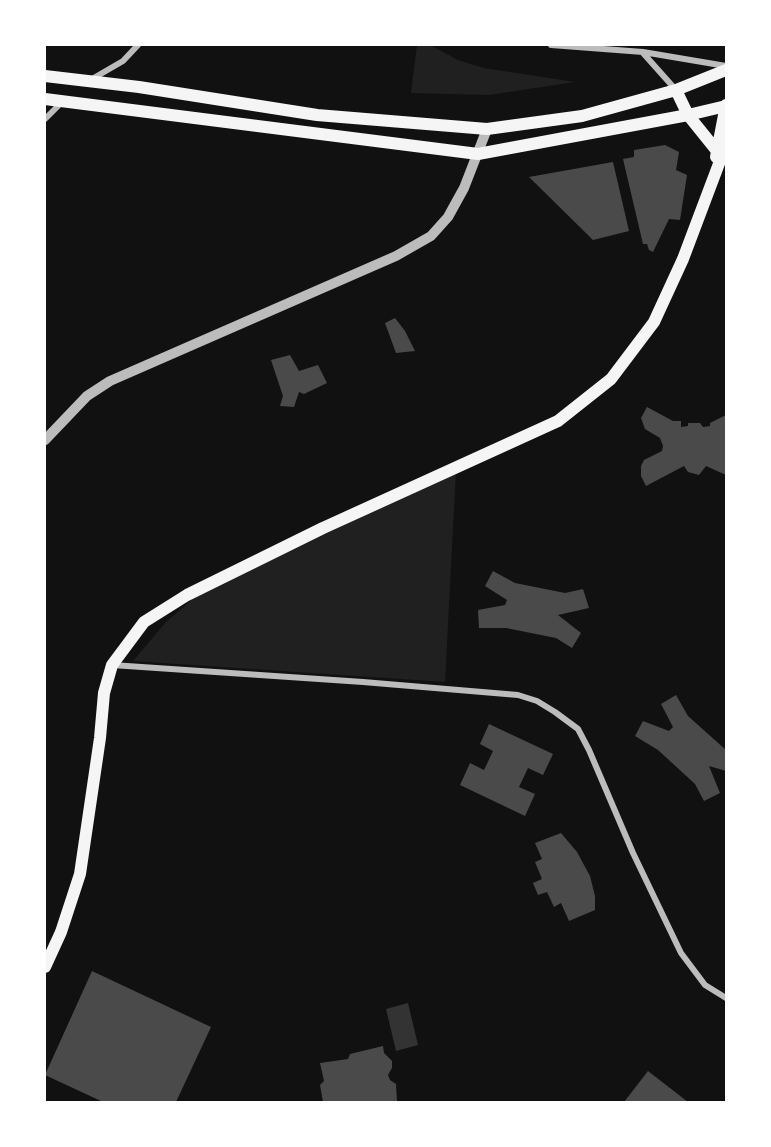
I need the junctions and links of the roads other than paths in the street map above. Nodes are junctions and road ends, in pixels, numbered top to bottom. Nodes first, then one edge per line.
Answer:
1 (138, 45) edge
2 (551, 45) edge
3 (643, 52) junction
4 (726, 68) edge
5 (45, 76) edge
6 (89, 81) junction
7 (676, 90) junction
8 (45, 99) edge
9 (63, 101) junction
10 (726, 106) edge
11 (688, 116) junction
12 (45, 119) edge
13 (487, 129) junction
14 (723, 147) edge
15 (478, 154) junction
16 (45, 440) edge
17 (112, 665) junction
18 (45, 967) edge
19 (726, 998) edge

1 - 6 street
2 - 3 street
3 - 4 street
3 - 7 street
4 - 7 main road
5 - 6 main road
6 - 13 main road
7 - 11 main road
7 - 13 main road
8 - 9 main road
9 - 12 street
9 - 15 main road
10 - 11 main road
10 - 14 main road
11 - 14 main road
11 - 15 main road
13 - 15 street
14 - 17 main road
15 - 16 street
17 - 18 main road
17 - 19 street

